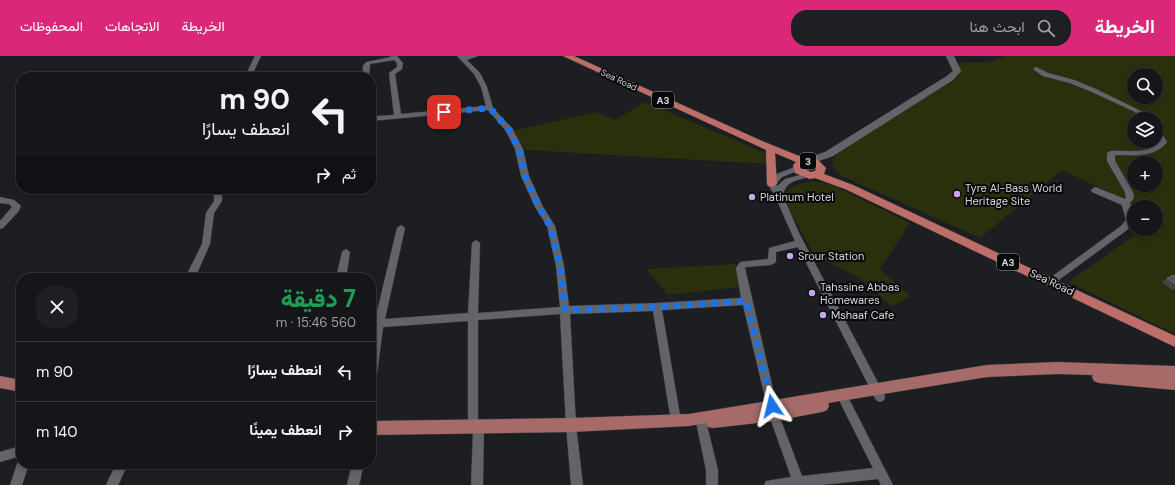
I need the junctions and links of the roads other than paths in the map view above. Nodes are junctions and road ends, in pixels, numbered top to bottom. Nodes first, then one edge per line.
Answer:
1 (258, 56) edge
2 (475, 56) edge
3 (567, 56) edge
4 (950, 56) edge
5 (394, 57) edge
6 (462, 58) edge
7 (1036, 69) dead end
8 (250, 72) edge
9 (366, 72) edge
10 (490, 108) junction
11 (1139, 112) edge
12 (398, 116) junction
13 (376, 118) edge
14 (759, 144) junction
15 (1159, 148) edge
16 (770, 151) junction
17 (829, 154) junction
18 (802, 164) junction
19 (816, 171) junction
20 (772, 184) junction
21 (1095, 190) dead end
22 (218, 194) edge
23 (779, 196) junction
24 (0, 200) edge
25 (1126, 203) junction
26 (0, 226) edge
27 (401, 228) dead end
28 (476, 243) dead end
29 (800, 243) junction
30 (346, 252) dead end
31 (192, 273) edge
32 (342, 273) edge
33 (1053, 283) junction
34 (746, 301) junction
35 (657, 307) junction
36 (565, 310) junction
37 (473, 316) junction
38 (376, 320) edge
39 (376, 324) edge
40 (1172, 340) edge
41 (1175, 372) edge
42 (1015, 373) junction
43 (0, 382) edge
44 (1175, 384) edge
45 (16, 385) edge
46 (878, 393) junction
47 (845, 402) junction
48 (773, 410) junction
49 (692, 420) junction
50 (571, 425) junction
51 (476, 426) junction
52 (376, 428) edge
53 (16, 452) edge
54 (0, 456) edge
55 (21, 469) edge
56 (120, 469) edge
57 (357, 469) edge
58 (881, 473) junction
59 (800, 484) edge
60 (16, 485) edge
61 (112, 485) edge
62 (353, 485) edge
63 (477, 485) edge
64 (576, 485) edge
65 (712, 485) edge
66 (770, 485) edge
67 (887, 485) edge

1 - 8 street
2 - 6 street
3 - 14 highway, Sea Road / A3
4 - 17 main road
5 - 9 street
5 - 12 street
6 - 10 street
7 - 11 street
10 - 12 street
10 - 36 street
12 - 13 street
14 - 16 highway, Sea Road / A3
14 - 18 highway, Sea Road / A3
15 - 25 street
16 - 18 highway, Sea Road / A3
16 - 20 highway
17 - 18 main road
17 - 19 main road
18 - 19 highway, 3
18 - 19 highway, 3
18 - 20 street
19 - 23 street
19 - 33 highway, Sea Road / A3
20 - 23 street
21 - 25 street
22 - 31 street
23 - 29 street
24 - 26 street
25 - 33 street
27 - 38 street
28 - 37 street
29 - 34 street
29 - 46 street
30 - 32 street
33 - 40 highway, Sea Road / A3
34 - 35 street
34 - 48 street
35 - 36 street
35 - 49 street
36 - 37 street
36 - 50 street
37 - 39 street
37 - 51 street
41 - 42 main road
42 - 44 main road
42 - 46 main road
43 - 45 main road
46 - 47 main road
46 - 48 main road
47 - 48 main road
47 - 58 street
48 - 49 main road
48 - 59 street
49 - 50 main road
49 - 65 street
50 - 51 main road
50 - 64 street
51 - 52 main road
51 - 63 street
53 - 54 street
55 - 60 street
56 - 61 street
57 - 62 street
58 - 59 street
58 - 67 street
59 - 66 street

